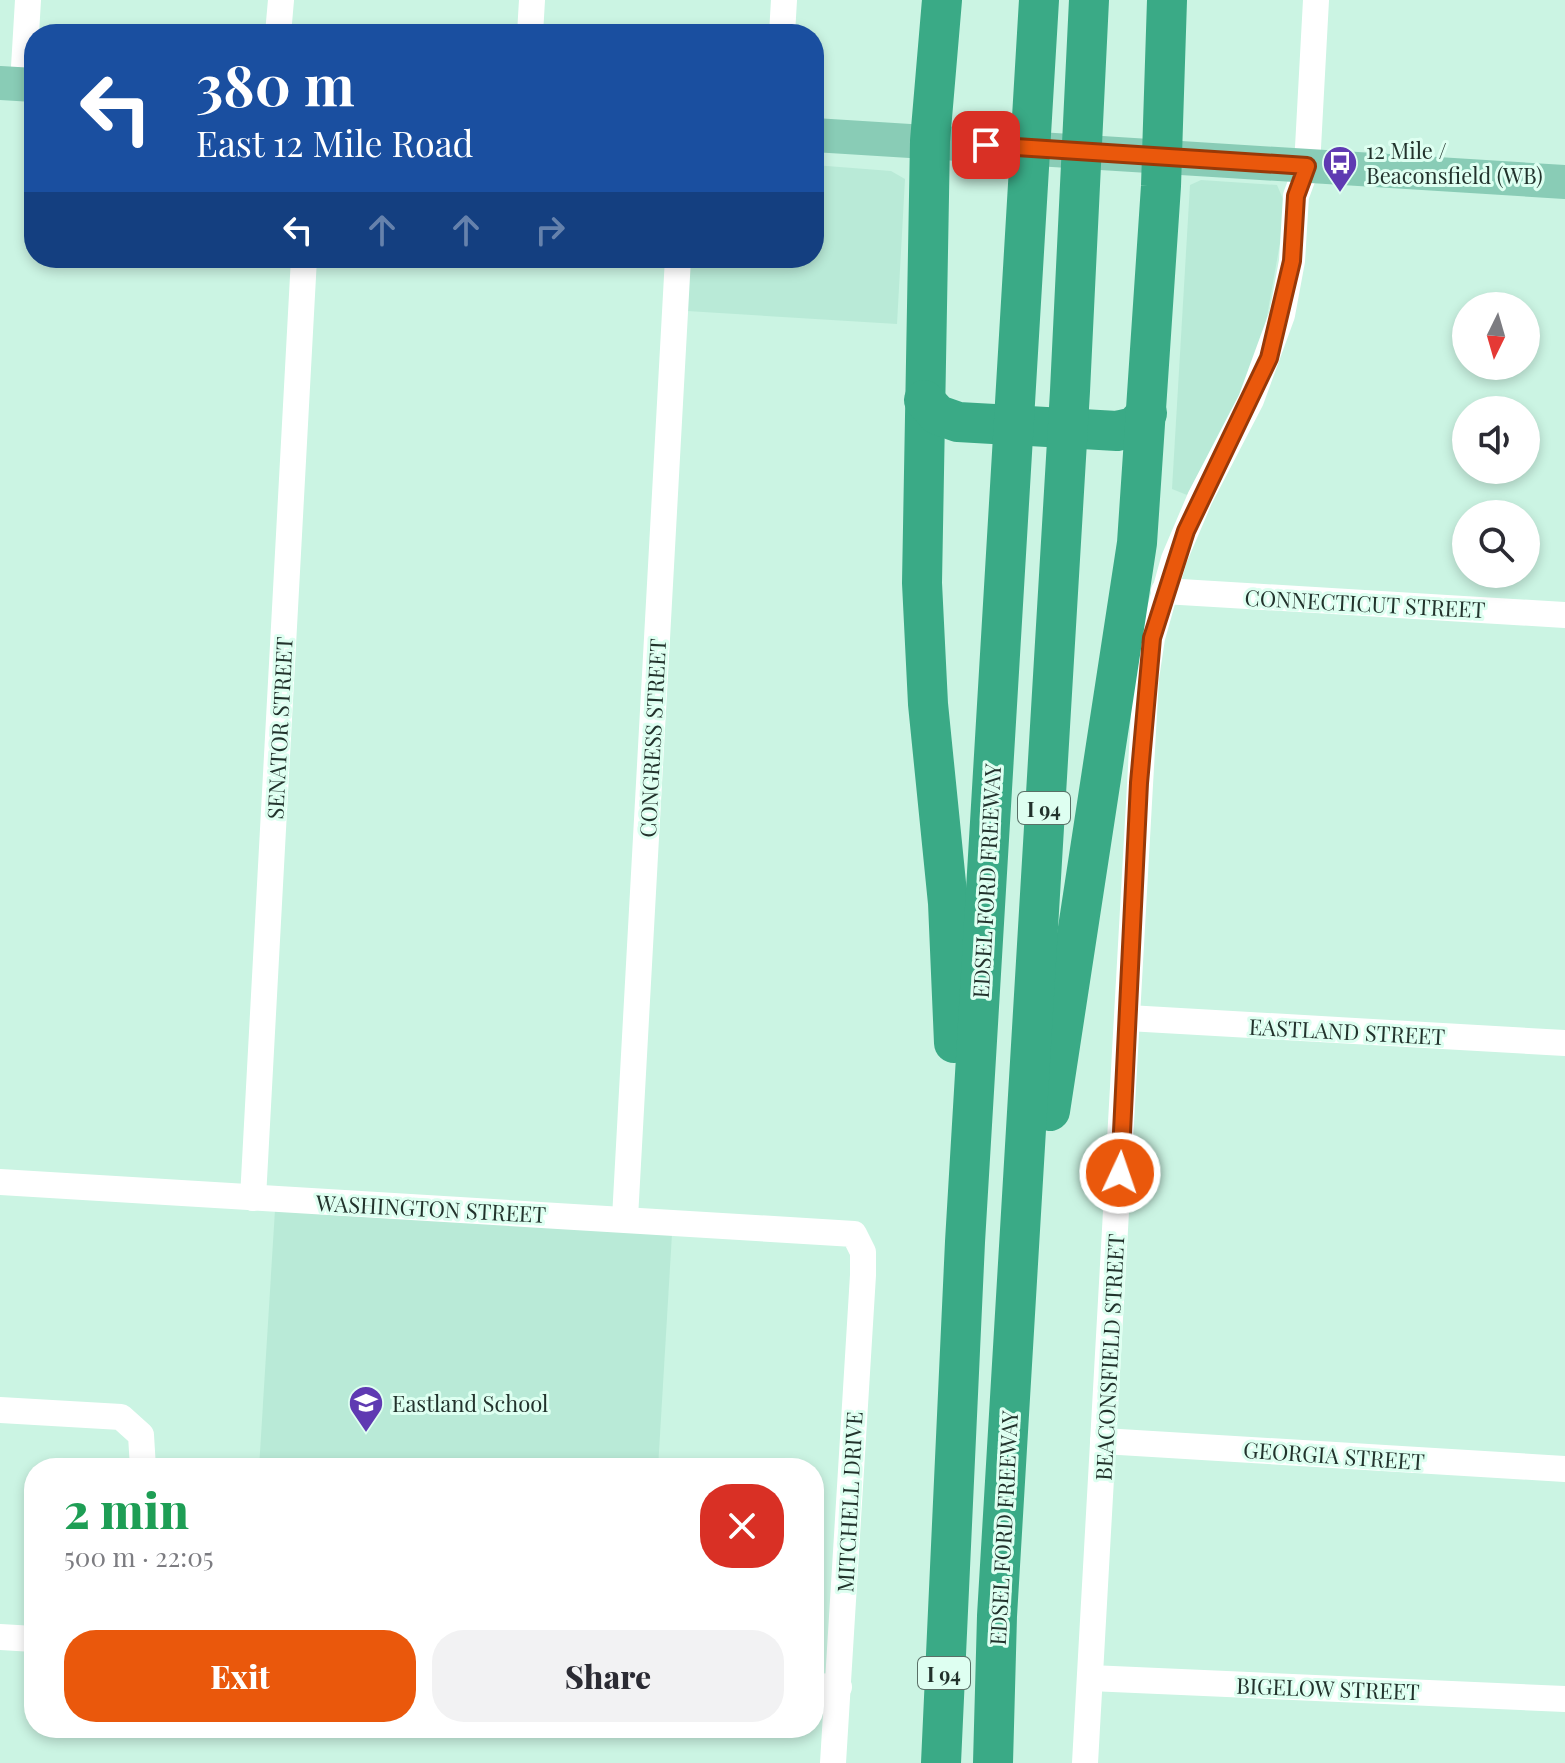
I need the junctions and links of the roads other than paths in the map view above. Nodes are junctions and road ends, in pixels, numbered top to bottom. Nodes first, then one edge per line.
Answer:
1 (28, 0) edge
2 (281, 0) edge
3 (532, 0) edge
4 (784, 0) edge
5 (942, 0) edge
6 (1039, 0) edge
7 (1089, 0) edge
8 (1167, 0) edge
9 (1316, 0) edge
10 (25, 24) edge
11 (279, 24) edge
12 (531, 24) edge
13 (783, 24) edge
14 (24, 37) edge
15 (19, 84) edge
16 (824, 136) edge
17 (930, 141) junction
18 (1149, 155) junction
19 (1307, 166) junction
20 (1565, 182) edge
21 (303, 268) edge
22 (677, 268) edge
23 (924, 400) junction
24 (1132, 422) junction
25 (1164, 591) junction
26 (1565, 615) edge
27 (1128, 1018) junction
28 (1565, 1043) edge
29 (0, 1182) edge
30 (253, 1198) junction
31 (625, 1218) junction
32 (859, 1241) joint
33 (965, 1242) junction
34 (0, 1410) edge
35 (1103, 1441) junction
36 (143, 1458) edge
37 (1565, 1469) edge
38 (997, 1616) junction
39 (0, 1637) edge
40 (24, 1638) edge
41 (1090, 1678) junction
42 (826, 1686) edge
43 (1565, 1699) edge
44 (833, 1763) edge
45 (941, 1763) edge
46 (993, 1763) edge
47 (1085, 1763) edge

1 - 10 street
2 - 11 street
3 - 12 street
4 - 13 street
5 - 17 highway
6 - 33 highway, EDSEL FORD FREEWAY / I 94
7 - 38 highway, EDSEL FORD FREEWAY / I 94
8 - 18 highway
9 - 19 street, BEACONSFIELD STREET
14 - 15 street
16 - 17 main road
17 - 18 main road
17 - 23 highway
18 - 19 main road
18 - 24 highway
19 - 20 main road
19 - 25 street, BEACONSFIELD STREET
21 - 30 street, SENATOR STREET
22 - 31 street, CONGRESS STREET
23 - 24 highway
23 - 33 highway
24 - 38 highway
25 - 26 street, CONNECTICUT STREET
25 - 27 street, BEACONSFIELD STREET
27 - 28 street, EASTLAND STREET
27 - 35 street, BEACONSFIELD STREET
29 - 30 street, WASHINGTON STREET
30 - 31 street, WASHINGTON STREET
31 - 32 street, WASHINGTON STREET
32 - 42 street, MITCHELL DRIVE
33 - 45 highway, EDSEL FORD FREEWAY / I 94
34 - 36 street
35 - 37 street, GEORGIA STREET
35 - 41 street, BEACONSFIELD STREET
38 - 46 highway, EDSEL FORD FREEWAY / I 94
39 - 40 street
41 - 43 street, BIGELOW STREET
41 - 47 street, BEACONSFIELD STREET
42 - 44 street, MITCHELL DRIVE

